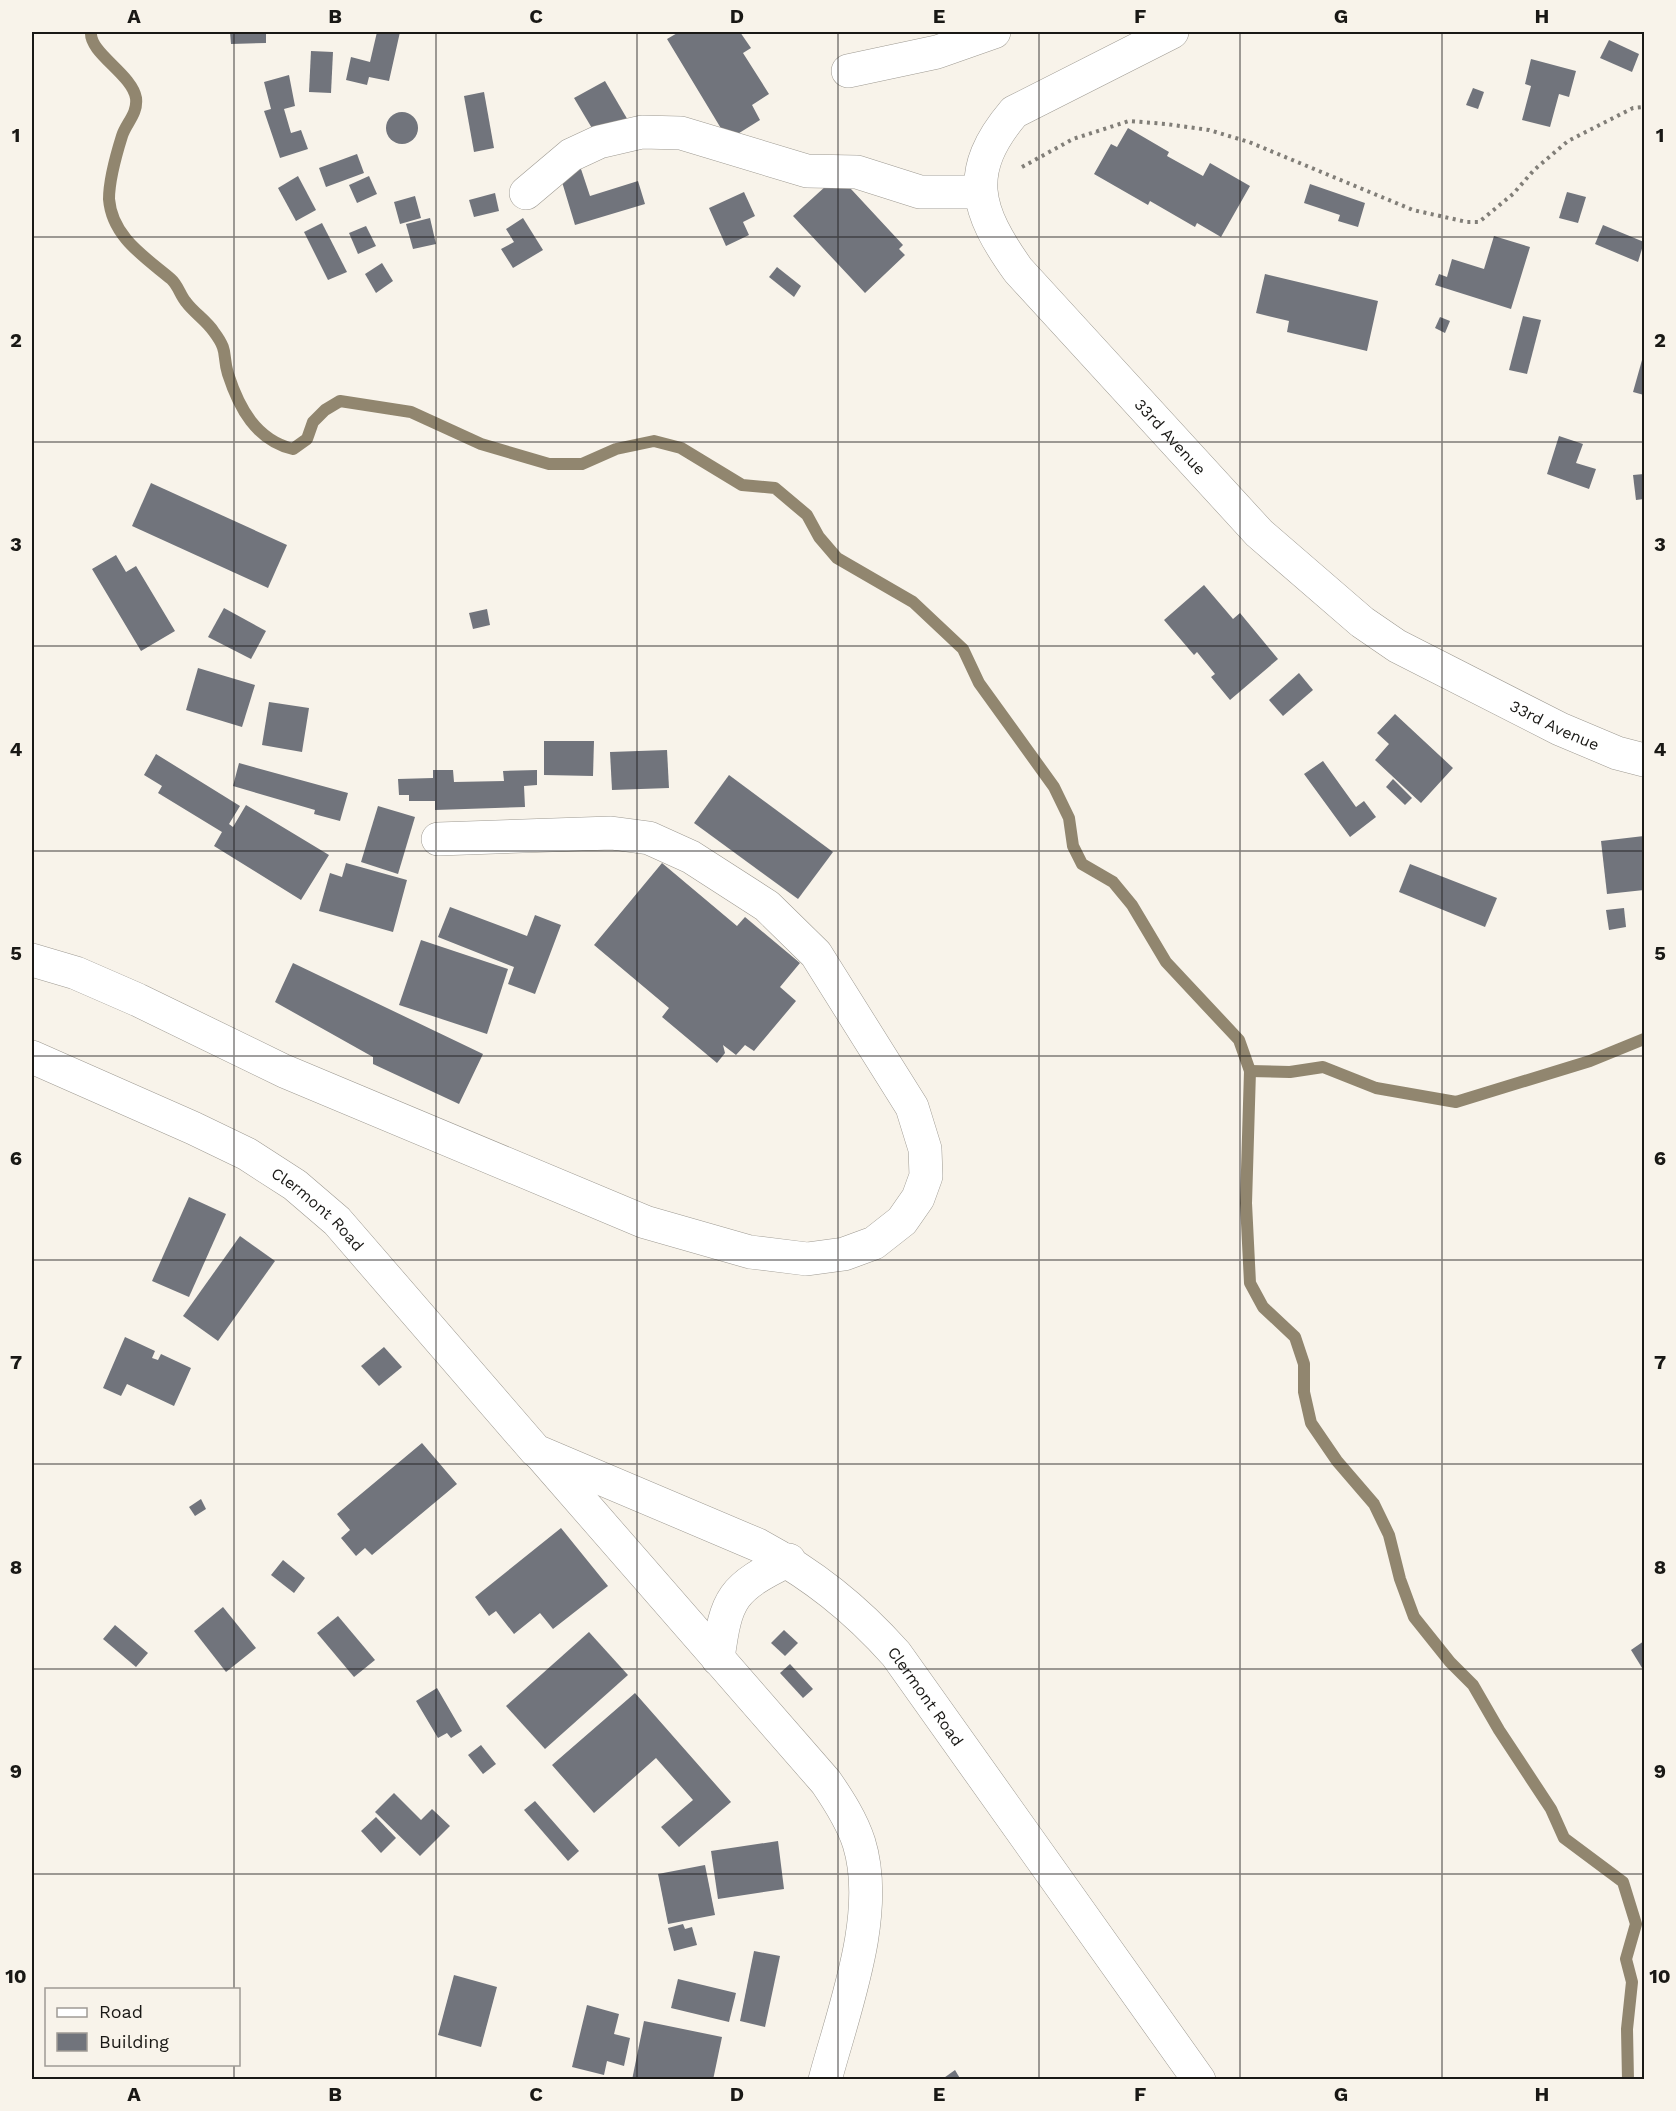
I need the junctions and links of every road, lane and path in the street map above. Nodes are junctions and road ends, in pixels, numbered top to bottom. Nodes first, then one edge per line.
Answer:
1 (994, 32) edge
2 (1172, 32) edge
3 (848, 71) dead end
4 (1644, 107) edge
5 (980, 192) junction
6 (526, 193) dead end
7 (1644, 760) edge
8 (438, 839) dead end
9 (32, 960) edge
10 (32, 1057) edge
11 (536, 1451) junction
12 (789, 1560) junction
13 (718, 1659) junction
14 (825, 2079) edge
15 (1199, 2079) edge

1 - 3 street
2 - 5 street, 33rd Avenue
4 - 5 path
5 - 6 street
5 - 7 street, 33rd Avenue
8 - 9 street
10 - 11 street, Clermont Road
11 - 12 street, Clermont Road
11 - 13 street, Clermont Road
12 - 13 street
12 - 15 street, Clermont Road
13 - 14 street, Clermont Road

